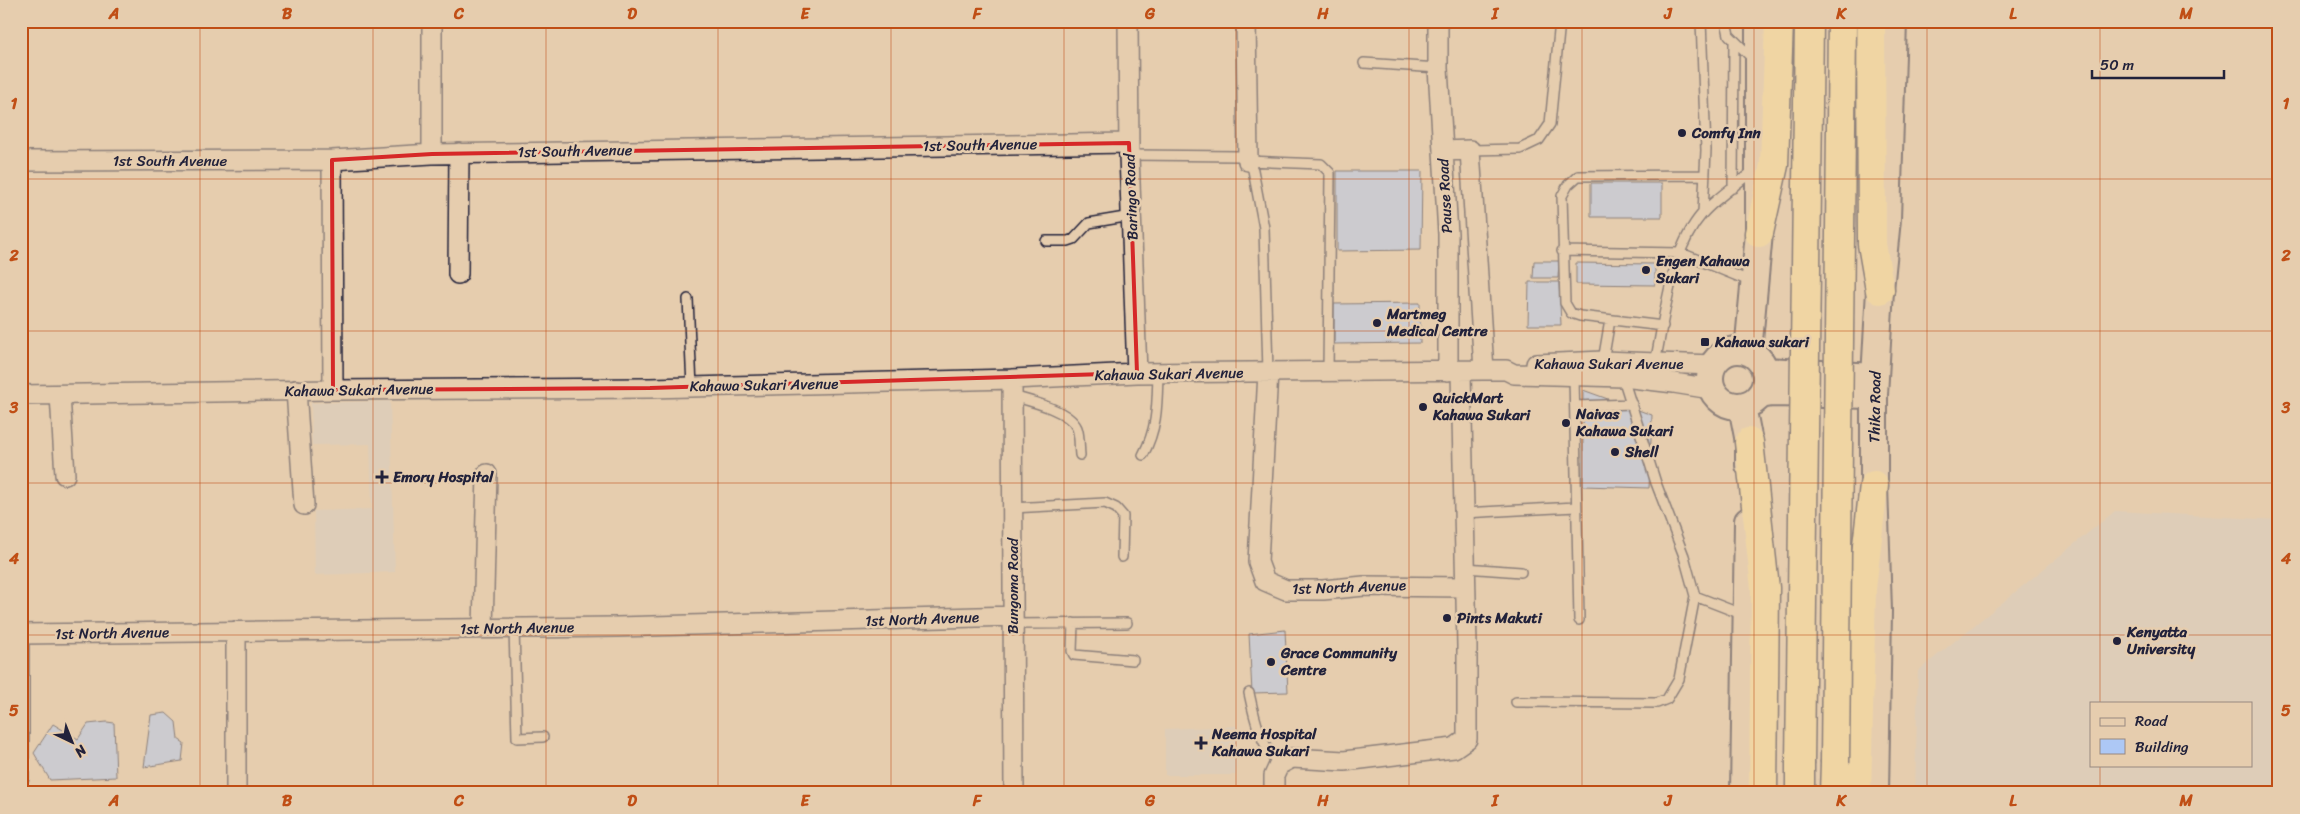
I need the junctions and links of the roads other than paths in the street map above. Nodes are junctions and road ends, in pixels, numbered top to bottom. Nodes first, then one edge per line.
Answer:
1 (432, 21) edge
2 (1128, 21) edge
3 (1246, 21) edge
4 (1438, 21) edge
5 (1560, 21) edge
6 (1701, 21) edge
7 (1726, 21) edge
8 (1759, 21) edge
9 (1779, 21) edge
10 (1809, 21) edge
11 (1842, 21) edge
12 (1871, 21) edge
13 (1893, 21) edge
14 (1734, 42) junction
15 (1364, 63) dead end
16 (1758, 64) junction
17 (1438, 68) junction
18 (1129, 149) junction
19 (1470, 150) junction
20 (1443, 151) junction
21 (459, 153) junction
22 (432, 154) junction
23 (332, 160) junction
24 (1248, 161) junction
25 (21, 162) edge
26 (1758, 167) junction
27 (1705, 175) junction
28 (1733, 188) junction
29 (1703, 213) junction
30 (1131, 216) junction
31 (1760, 233) junction
32 (1046, 241) dead end
33 (1562, 251) junction
34 (1681, 253) junction
35 (458, 274) dead end
36 (1755, 283) junction
37 (1880, 290) junction
38 (688, 299) dead end
39 (1610, 320) junction
40 (1663, 326) junction
41 (1603, 362) junction
42 (1655, 363) junction
43 (1484, 370) junction
44 (1506, 370) junction
45 (1454, 371) junction
46 (1268, 372) junction
47 (1328, 372) junction
48 (1137, 373) junction
49 (1158, 373) junction
50 (1574, 377) junction
51 (1623, 377) junction
52 (1712, 377) junction
53 (1754, 381) junction
54 (1874, 386) junction
55 (692, 387) junction
56 (1012, 388) junction
57 (296, 390) junction
58 (333, 390) junction
59 (21, 395) edge
60 (60, 395) junction
61 (1632, 404) junction
62 (1575, 406) junction
63 (1749, 442) junction
64 (1080, 455) dead end
65 (1143, 455) dead end
66 (487, 474) dead end
67 (65, 475) dead end
68 (1874, 485) junction
69 (304, 504) dead end
70 (1576, 507) junction
71 (1012, 508) junction
72 (1464, 513) junction
73 (1122, 557) dead end
74 (1464, 568) junction
75 (1521, 572) dead end
76 (1464, 587) junction
77 (1695, 596) junction
78 (1747, 616) junction
79 (1013, 620) junction
80 (1579, 620) dead end
81 (1072, 623) junction
82 (1127, 623) dead end
83 (484, 628) junction
84 (514, 628) junction
85 (236, 632) junction
86 (23, 634) edge
87 (1133, 660) dead end
88 (1249, 693) dead end
89 (1516, 702) dead end
90 (543, 737) dead end
91 (1279, 764) junction
92 (24, 779) dead end
93 (236, 793) edge
94 (1014, 793) edge
95 (1274, 793) edge
96 (1744, 793) edge
97 (1763, 793) edge
98 (1800, 793) edge
99 (1834, 793) edge
100 (1857, 793) edge
101 (1875, 793) edge

1 - 22 street
2 - 18 street, Baringo Road
3 - 24 street
4 - 17 street, Pause Road
5 - 19 lane
6 - 27 lane
7 - 14 lane
8 - 16 main road
9 - 31 highway
10 - 98 highway, bridge
11 - 99 highway, bridge
12 - 37 highway
13 - 37 main road, Thika Road
14 - 16 lane
14 - 28 lane
15 - 17 lane
16 - 26 main road
17 - 20 street, Pause Road
18 - 21 street, 1st South Avenue
18 - 24 lane
18 - 30 street, Baringo Road
19 - 20 street
19 - 43 street
20 - 45 street, Pause Road
21 - 22 street, 1st South Avenue
21 - 35 street
22 - 23 street, 1st South Avenue
23 - 25 street, 1st South Avenue
23 - 58 street
24 - 46 lane
24 - 47 lane
26 - 28 lane
26 - 31 main road
27 - 29 lane
27 - 33 lane
28 - 29 lane
29 - 34 lane
30 - 32 lane
30 - 48 street, Baringo Road
31 - 36 main road
33 - 34 lane
33 - 39 lane
34 - 36 lane
34 - 40 lane
36 - 53 main road
37 - 54 main road, Thika Road
38 - 55 lane
39 - 40 lane
39 - 41 lane
40 - 42 lane
41 - 42 street, Kahawa Sukari Avenue
41 - 44 street, Kahawa Sukari Avenue
42 - 52 street, Kahawa Sukari Avenue
43 - 44 street, Kahawa Sukari Avenue
43 - 45 street, Kahawa Sukari Avenue
44 - 50 street, Kahawa Sukari Avenue
45 - 47 street, Kahawa Sukari Avenue
45 - 72 street, Pause Road
46 - 47 street, Kahawa Sukari Avenue
46 - 49 street, Kahawa Sukari Avenue
46 - 76 street, 1st North Avenue
48 - 49 street, Kahawa Sukari Avenue
48 - 56 street, Kahawa Sukari Avenue
49 - 65 lane
50 - 51 street, Kahawa Sukari Avenue
50 - 62 lane
51 - 52 street, Kahawa Sukari Avenue
51 - 61 lane
52 - 53 main road
52 - 53 main road
53 - 54 main road
53 - 63 main road
54 - 68 main road, Thika Road
55 - 56 street, Kahawa Sukari Avenue
55 - 58 street, Kahawa Sukari Avenue
56 - 64 lane
56 - 71 street, Bungoma Road
57 - 58 street, Kahawa Sukari Avenue
57 - 60 street, Kahawa Sukari Avenue
57 - 69 street
59 - 60 street, Kahawa Sukari Avenue
60 - 67 street
61 - 62 lane
61 - 77 lane
62 - 70 lane
63 - 78 main road
63 - 97 highway
66 - 83 street
68 - 100 highway
68 - 101 main road, Thika Road
70 - 72 lane
70 - 80 lane
71 - 73 lane
71 - 79 street, Bungoma Road
72 - 74 street, Pause Road
74 - 75 lane
74 - 76 street, Pause Road
76 - 91 street, Pause Road
77 - 78 lane
77 - 89 lane
78 - 96 main road
79 - 81 lane
79 - 84 street, 1st North Avenue
79 - 94 street, Bungoma Road
81 - 82 lane
81 - 87 lane
83 - 84 street, 1st North Avenue
83 - 85 street, 1st North Avenue
84 - 90 lane
85 - 86 street, 1st North Avenue
85 - 93 street
86 - 92 lane
88 - 91 lane
91 - 95 street

